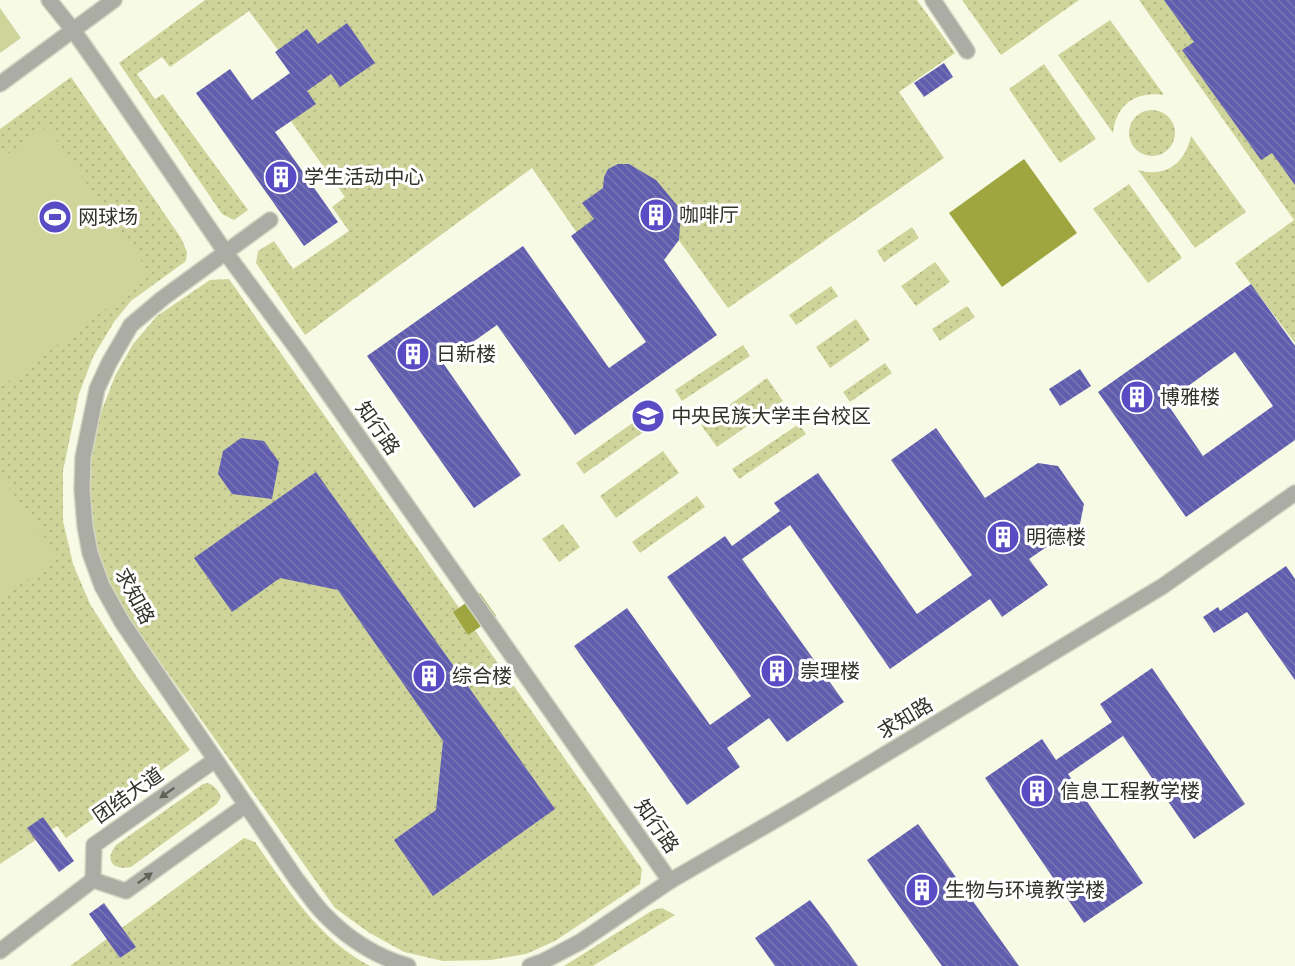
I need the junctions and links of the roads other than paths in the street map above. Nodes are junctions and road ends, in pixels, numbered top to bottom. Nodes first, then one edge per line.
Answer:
1 (49, 0) edge
2 (114, 0) edge
3 (933, 0) edge
4 (73, 30) junction
5 (967, 51) dead end
6 (0, 84) edge
7 (270, 220) dead end
8 (226, 253) junction
9 (1295, 493) edge
10 (215, 759) junction
11 (246, 805) junction
12 (93, 880) junction
13 (670, 881) junction
14 (0, 951) edge
15 (408, 966) edge
16 (530, 966) edge

1 - 4 street, 知行路
2 - 4 street
3 - 5 street
4 - 6 street
4 - 8 street, 知行路
7 - 8 street, 求知路
8 - 10 street, 求知路
8 - 13 street, 知行路
9 - 13 street, 求知路
10 - 11 street, 求知路
10 -> 12 street, 团结大道
12 -> 11 street
11 - 15 street, 求知路
12 - 14 street
13 - 16 street, 求知路

